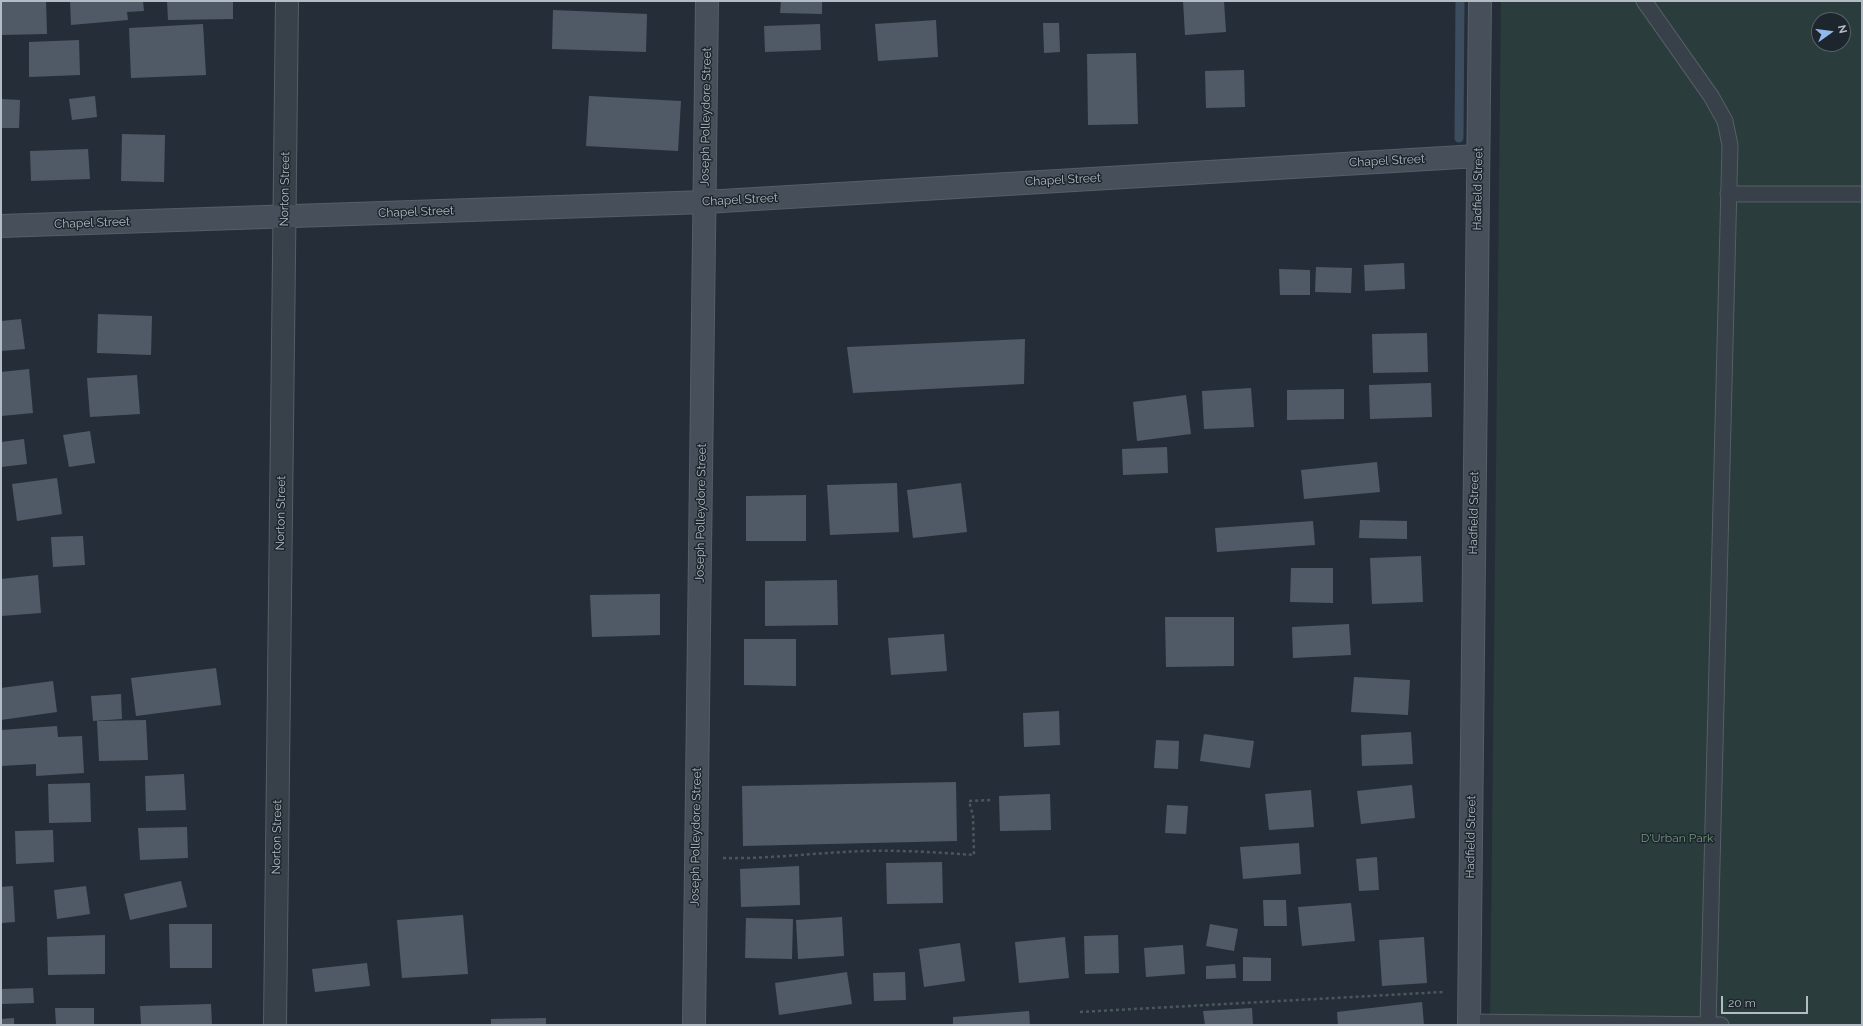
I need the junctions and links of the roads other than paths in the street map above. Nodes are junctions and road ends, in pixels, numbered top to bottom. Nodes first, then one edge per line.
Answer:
1 (287, 1) edge
2 (707, 1) edge
3 (1480, 1) edge
4 (1644, 1) edge
5 (1478, 156) junction
6 (1728, 194) junction
7 (1862, 194) edge
8 (705, 202) junction
9 (284, 217) junction
10 (1, 226) edge
11 (1469, 1024) edge
12 (275, 1025) edge
13 (694, 1025) edge
14 (1708, 1025) edge
15 (1721, 1025) edge

1 - 9 street, Norton Street
2 - 8 street, Joseph Polleydore Street
3 - 5 street, Hadfield Street
4 - 6 lane
5 - 8 street, Chapel Street
5 - 11 street, Hadfield Street
6 - 7 lane
6 - 14 lane
8 - 9 street, Chapel Street
8 - 13 street, Joseph Polleydore Street
9 - 10 street, Chapel Street
9 - 12 street, Norton Street
11 - 14 lane
14 - 15 lane

